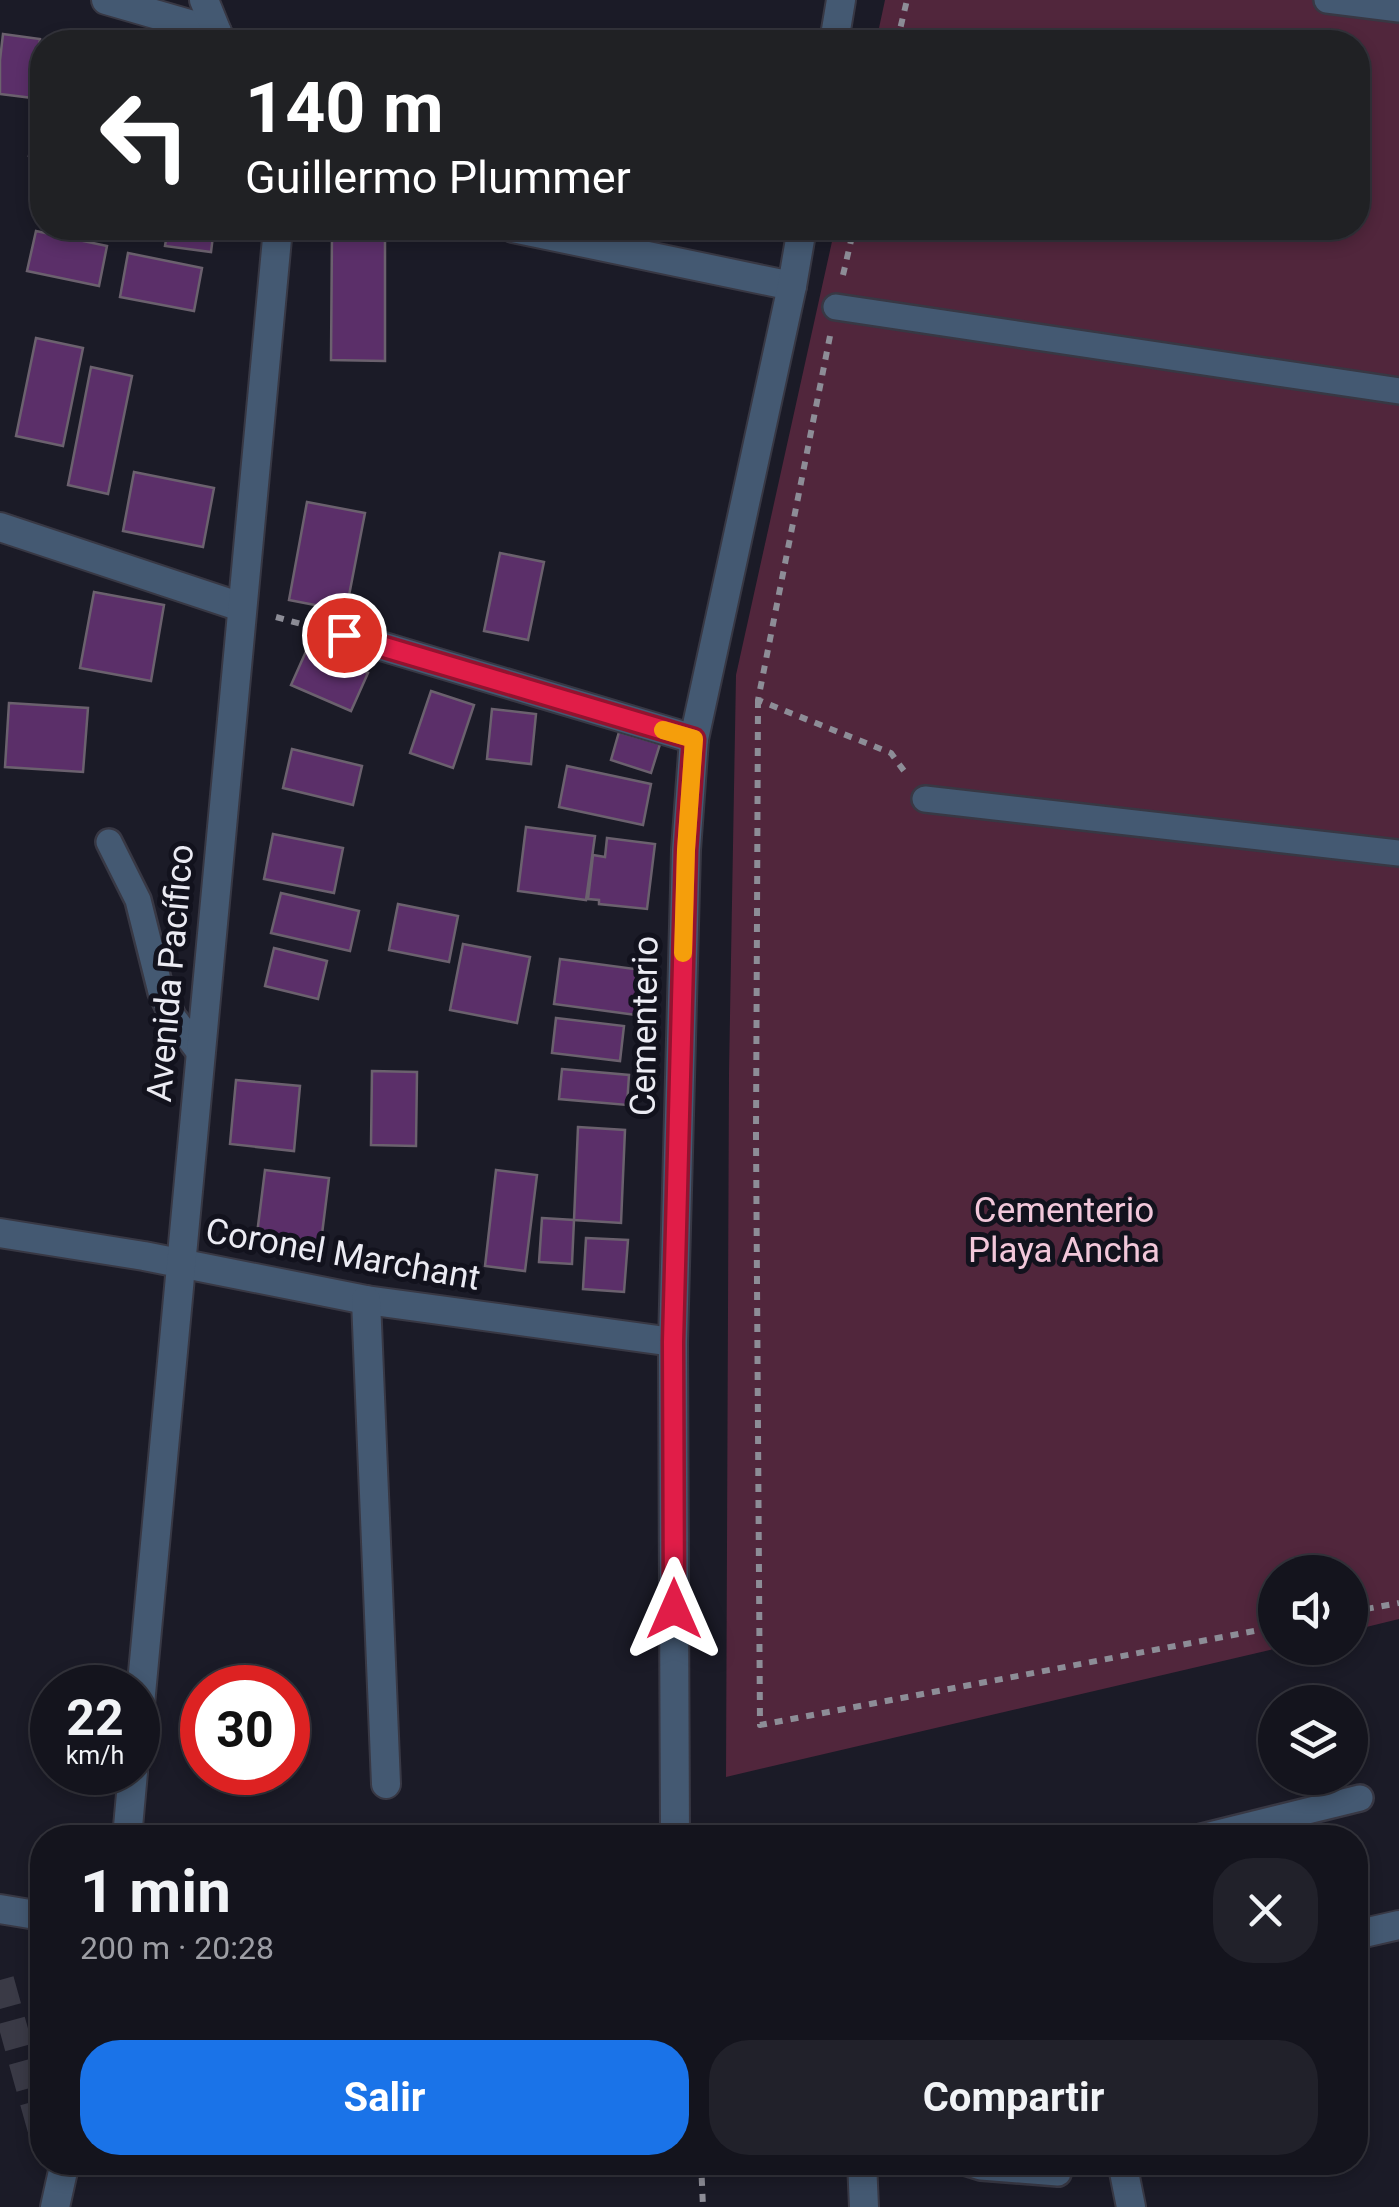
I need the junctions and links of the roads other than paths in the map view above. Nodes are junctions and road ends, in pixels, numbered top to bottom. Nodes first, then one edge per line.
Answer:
1 (106, 0) edge
2 (204, 0) edge
3 (842, 0) edge
4 (1327, 0) edge
5 (1399, 9) edge
6 (198, 30) edge
7 (216, 30) edge
8 (836, 30) edge
9 (277, 240) edge
10 (572, 240) edge
11 (800, 240) edge
12 (792, 286) junction
13 (836, 307) road end
14 (1399, 390) edge
15 (0, 528) edge
16 (240, 607) junction
17 (344, 635) road end
18 (694, 739) junction
19 (924, 799) road end
20 (109, 842) dead end
21 (1399, 853) edge
22 (200, 1053) junction
23 (0, 1233) edge
24 (182, 1264) junction
25 (366, 1300) junction
26 (673, 1342) junction
27 (144, 1665) edge
28 (386, 1784) dead end
29 (131, 1795) edge
30 (1360, 1798) dead end
31 (128, 1825) edge
32 (675, 1825) edge
33 (1251, 1825) edge
34 (0, 1909) edge
35 (30, 1914) edge
36 (1399, 1925) edge
37 (1368, 1932) edge
38 (62, 2175) edge
39 (863, 2175) edge
40 (1125, 2175) edge
41 (55, 2207) edge
42 (864, 2207) edge
43 (1131, 2207) edge

1 - 6 street
2 - 7 street
3 - 8 street
4 - 5 lane
9 - 16 street, Avenida Pacífico
10 - 12 street
11 - 12 street, Cementerio
12 - 18 street, Cementerio
13 - 14 lane
15 - 16 street
16 - 22 street, Avenida Pacífico
17 - 18 street
18 - 26 street, Cementerio
19 - 21 lane
20 - 22 lane
22 - 24 street, Avenida Pacífico
23 - 24 street, Coronel Marchant
24 - 25 street, Coronel Marchant
24 - 27 street, Avenida Pacífico
25 - 26 street, Coronel Marchant
25 - 28 street
26 - 32 street, Cementerio
29 - 31 street
30 - 33 lane
34 - 35 street
36 - 37 street
38 - 41 street
39 - 42 street
40 - 43 street

